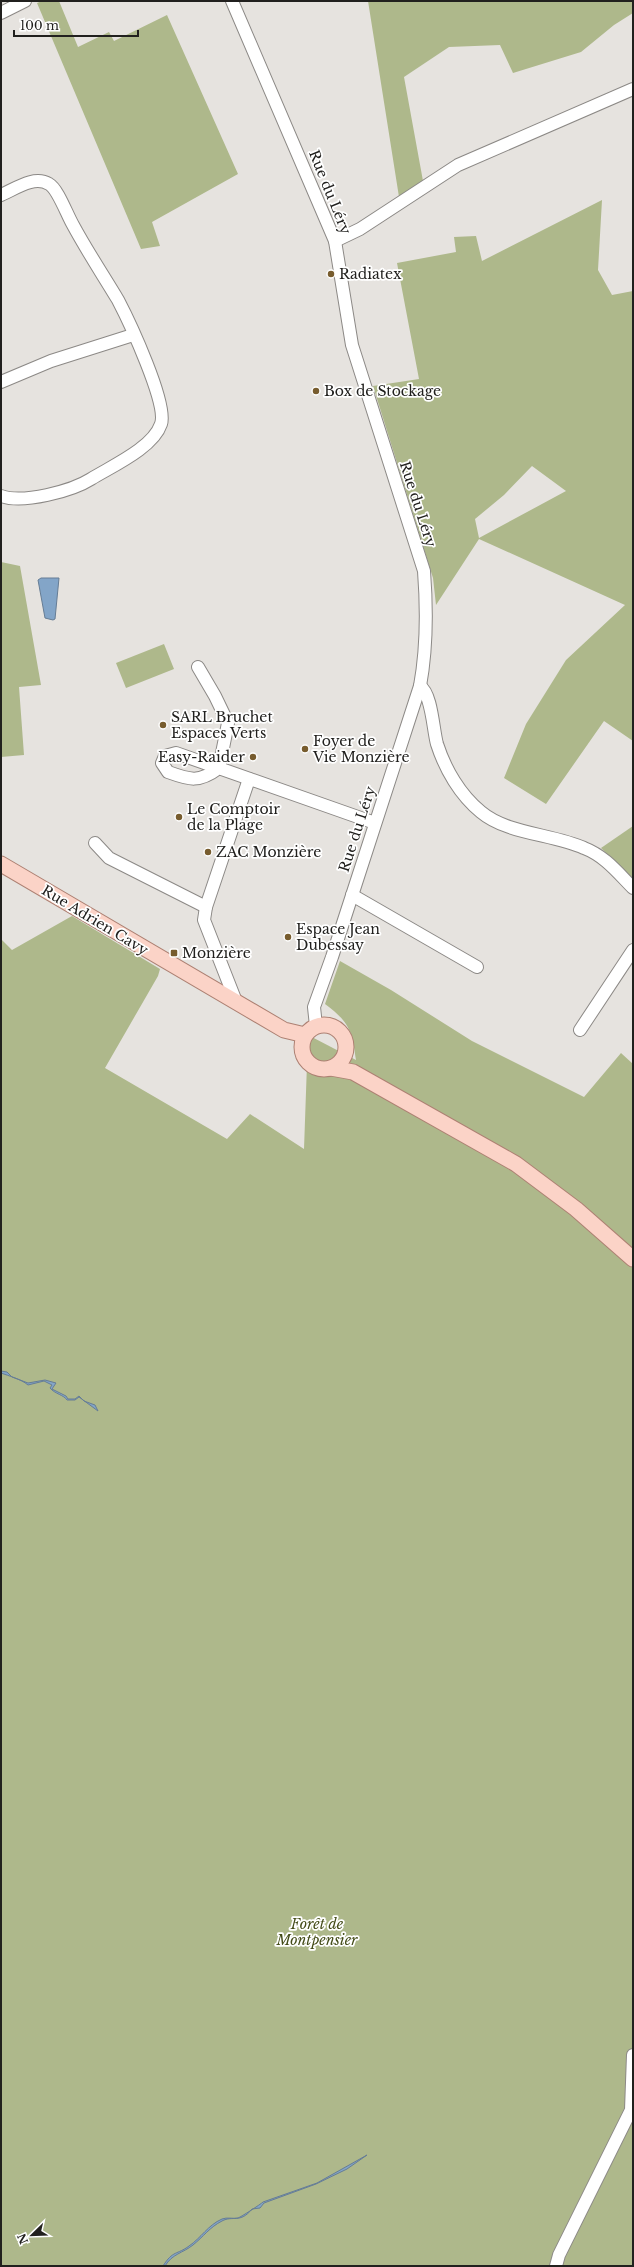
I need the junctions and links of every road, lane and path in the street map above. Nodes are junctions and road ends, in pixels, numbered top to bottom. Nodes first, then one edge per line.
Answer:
1 (25, 1) edge
2 (232, 1) edge
3 (1, 13) edge
4 (633, 89) edge
5 (1, 195) edge
6 (335, 241) junction
7 (133, 335) junction
8 (1, 382) edge
9 (1, 496) edge
10 (198, 667) dead end
11 (420, 686) junction
12 (250, 779) junction
13 (374, 823) junction
14 (95, 842) dead end
15 (1, 864) edge
16 (633, 888) edge
17 (352, 895) junction
18 (206, 907) junction
19 (633, 950) edge
20 (477, 967) dead end
21 (188, 975) junction
22 (224, 975) junction
23 (214, 987) junction
24 (234, 999) junction
25 (310, 1030) junction
26 (580, 1030) dead end
27 (302, 1050) junction
28 (343, 1057) junction
29 (331, 1068) junction
30 (353, 1072) junction
31 (633, 1259) edge
32 (633, 2055) edge
33 (556, 2266) edge

1 - 3 street
2 - 6 street, Rue du Léry
4 - 6 street
5 - 7 street
6 - 11 street, Rue du Léry
7 - 8 street
7 - 9 street
10 - 12 street
11 - 13 street, Rue du Léry
11 - 16 street
12 - 13 street
12 - 18 street
13 - 17 street, Rue du Léry
14 - 18 street
15 - 21 main road, Rue Adrien Cavy
17 - 20 street
17 - 25 street, Rue du Léry
18 - 22 street
19 - 26 street
21 - 23 main road, Rue Adrien Cavy
21 - 27 main road, Rue Adrien Cavy
22 - 23 street
22 - 24 street
23 - 24 main road, Rue Adrien Cavy
24 - 25 main road, Rue Adrien Cavy
25 - 27 main road
25 - 28 main road
27 - 29 main road
28 - 29 main road
28 - 30 main road
29 - 30 main road
30 - 31 main road
32 - 33 street

